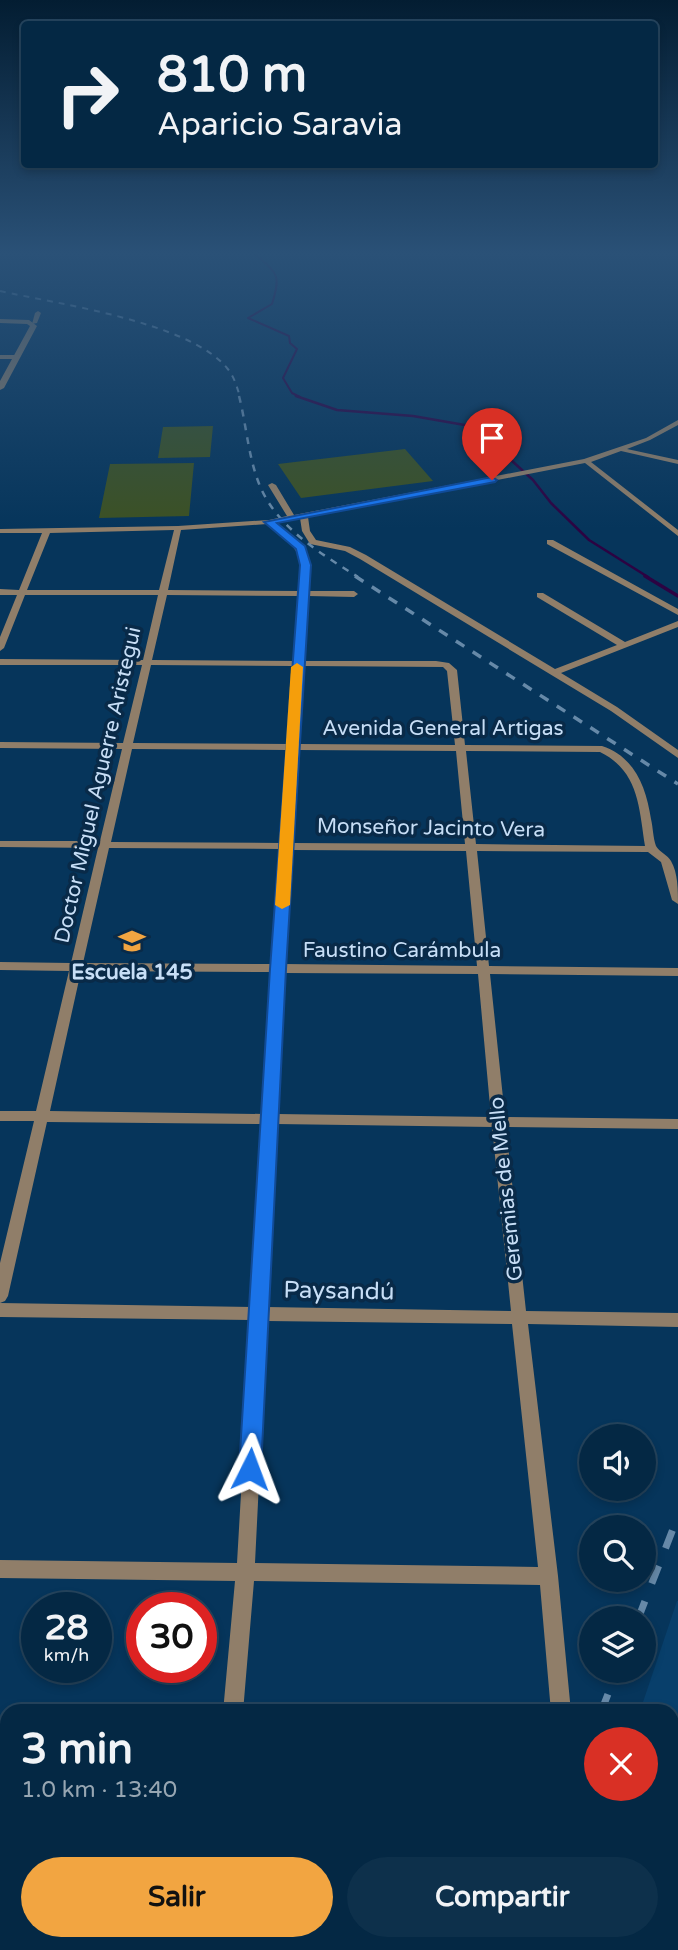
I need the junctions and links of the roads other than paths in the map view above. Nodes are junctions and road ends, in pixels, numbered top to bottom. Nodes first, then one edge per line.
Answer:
1 (20, 346) edge
2 (0, 357) edge
3 (14, 357) junction
4 (0, 378) edge
5 (0, 388) edge
6 (678, 422) edge
7 (623, 450) junction
8 (586, 461) junction
9 (678, 462) edge
10 (272, 485) dead end
11 (304, 516) junction
12 (292, 518) junction
13 (269, 522) junction
14 (178, 528) junction
15 (47, 530) junction
16 (0, 531) edge
17 (678, 534) edge
18 (550, 542) dead end
19 (0, 592) edge
20 (22, 592) junction
21 (163, 593) junction
22 (303, 594) junction
23 (354, 594) dead end
24 (540, 595) dead end
25 (678, 612) edge
26 (678, 624) edge
27 (624, 645) junction
28 (0, 648) edge
29 (0, 662) edge
30 (146, 663) junction
31 (298, 664) junction
32 (553, 673) junction
33 (0, 745) edge
34 (127, 745) junction
35 (293, 746) junction
36 (461, 747) junction
37 (678, 755) edge
38 (0, 844) edge
39 (286, 845) junction
40 (104, 846) junction
41 (471, 848) junction
42 (651, 849) junction
43 (678, 900) edge
44 (0, 966) edge
45 (76, 967) junction
46 (485, 968) junction
47 (278, 969) junction
48 (678, 972) edge
49 (0, 1116) edge
50 (42, 1117) junction
51 (270, 1119) junction
52 (498, 1121) junction
53 (678, 1124) edge
54 (0, 1296) edge
55 (0, 1310) edge
56 (257, 1312) junction
57 (519, 1317) junction
58 (678, 1320) edge
59 (0, 1569) edge
60 (245, 1574) junction
61 (549, 1576) junction
62 (234, 1704) edge
63 (560, 1704) edge

1 - 3 street
2 - 3 street
3 - 4 street
3 - 5 street
6 - 7 street
7 - 8 street
7 - 9 street
8 - 11 street
8 - 17 street
10 - 12 street
11 - 12 street
11 - 32 street
12 - 13 street
13 - 14 street
13 - 22 street
14 - 15 street
14 - 21 street, Doctor Miguel Aguerre Aristegui
15 - 16 street
15 - 20 street
18 - 25 street
19 - 20 street
20 - 21 street
20 - 28 street
21 - 22 street
21 - 30 street, Doctor Miguel Aguerre Aristegui
22 - 23 street
22 - 31 street
24 - 27 street
26 - 27 street
27 - 32 street
29 - 30 street
30 - 31 street
30 - 34 street, Doctor Miguel Aguerre Aristegui
31 - 35 street
31 - 36 street, Geremias de Mello
32 - 37 street
33 - 34 street, Avenida General Artigas
34 - 35 street, Avenida General Artigas
34 - 40 street, Doctor Miguel Aguerre Aristegui
35 - 36 street, Avenida General Artigas
35 - 39 street
36 - 41 street, Geremias de Mello
36 - 42 street, Avenida General Artigas
38 - 40 street, Monseñor Jacinto Vera
39 - 40 street, Monseñor Jacinto Vera
39 - 41 street, Monseñor Jacinto Vera
39 - 47 street
40 - 45 street, Doctor Miguel Aguerre Aristegui
41 - 42 street, Monseñor Jacinto Vera
41 - 46 street, Geremias de Mello
42 - 43 street
44 - 45 street, Faustino Carámbula
45 - 47 street, Faustino Carámbula
45 - 50 street, Doctor Miguel Aguerre Aristegui
46 - 47 street, Faustino Carámbula
46 - 48 street, Faustino Carámbula
46 - 52 street, Geremias de Mello
47 - 51 street
49 - 50 street
50 - 51 street
50 - 54 street, Doctor Miguel Aguerre Aristegui
51 - 52 street
51 - 56 street
52 - 53 street
52 - 57 street, Geremias de Mello
55 - 56 street, Paysandú
56 - 57 street, Paysandú
56 - 60 street
57 - 58 street, Paysandú
57 - 61 street, Geremias de Mello
59 - 60 street
60 - 61 street
60 - 62 street
61 - 63 street, Geremias de Mello

